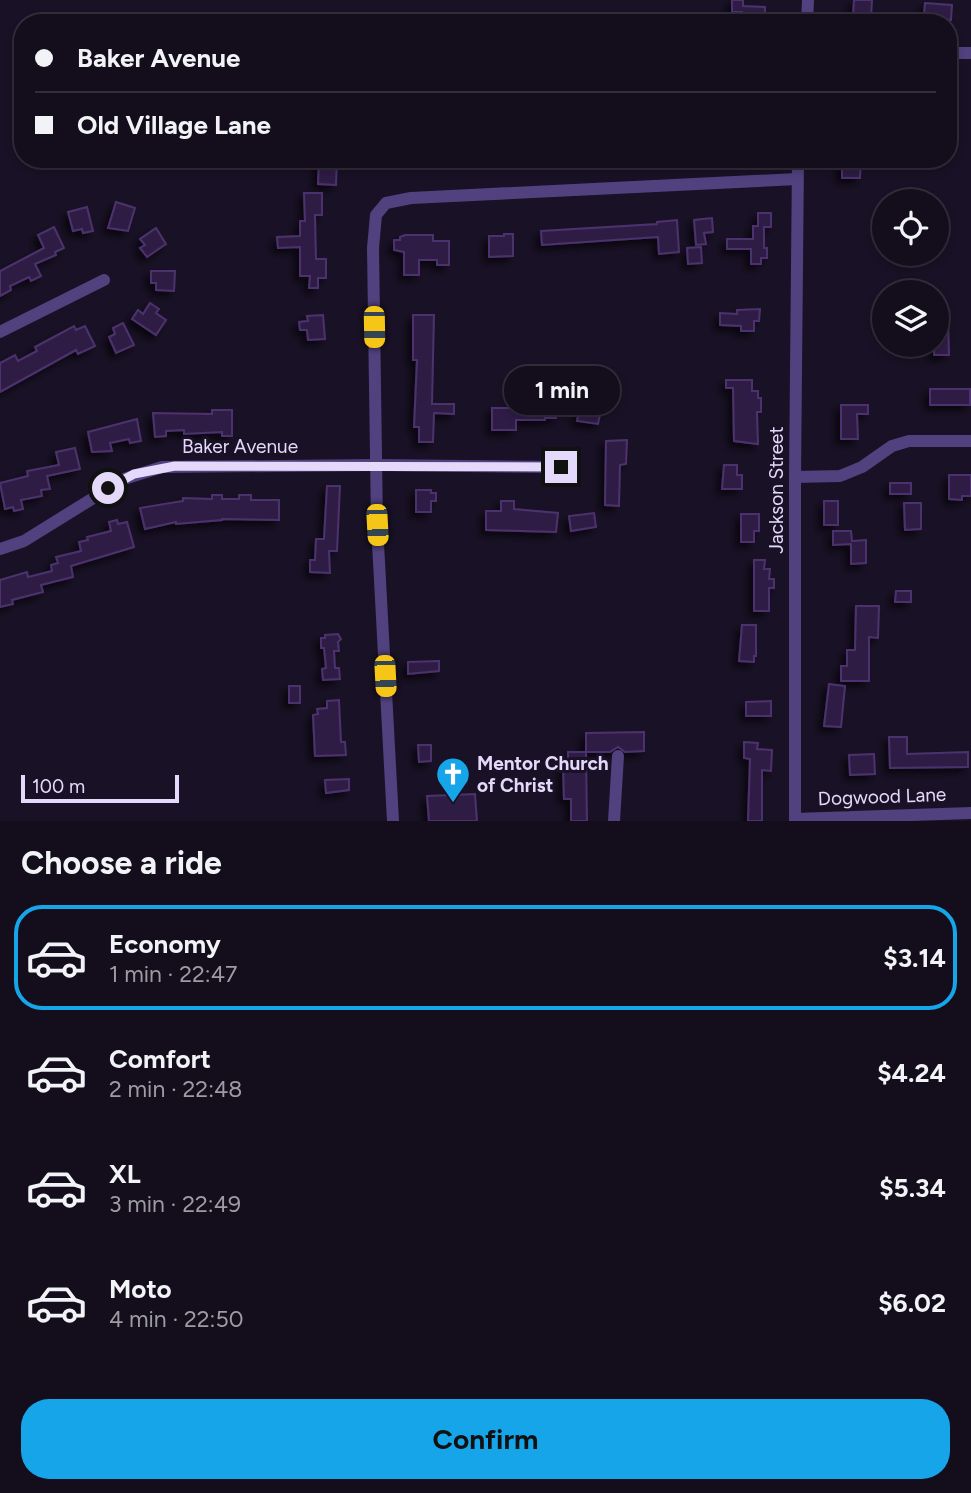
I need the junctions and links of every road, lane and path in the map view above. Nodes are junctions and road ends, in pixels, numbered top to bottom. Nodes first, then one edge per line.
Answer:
1 (798, 168) edge
2 (797, 179) junction
3 (104, 280) dead end
4 (0, 332) edge
5 (971, 441) edge
6 (376, 465) junction
7 (561, 467) dead end
8 (795, 477) junction
9 (0, 550) edge
10 (618, 756) dead end
11 (971, 813) edge
12 (795, 820) edge
13 (393, 821) edge
14 (614, 821) edge

1 - 2 street, Jackson Street
2 - 6 street
2 - 8 street, Jackson Street
3 - 4 street
5 - 8 street
6 - 7 street, Baker Avenue
6 - 9 street, Baker Avenue
6 - 13 street
8 - 12 street, Jackson Street
10 - 14 street
11 - 12 street, Dogwood Lane

